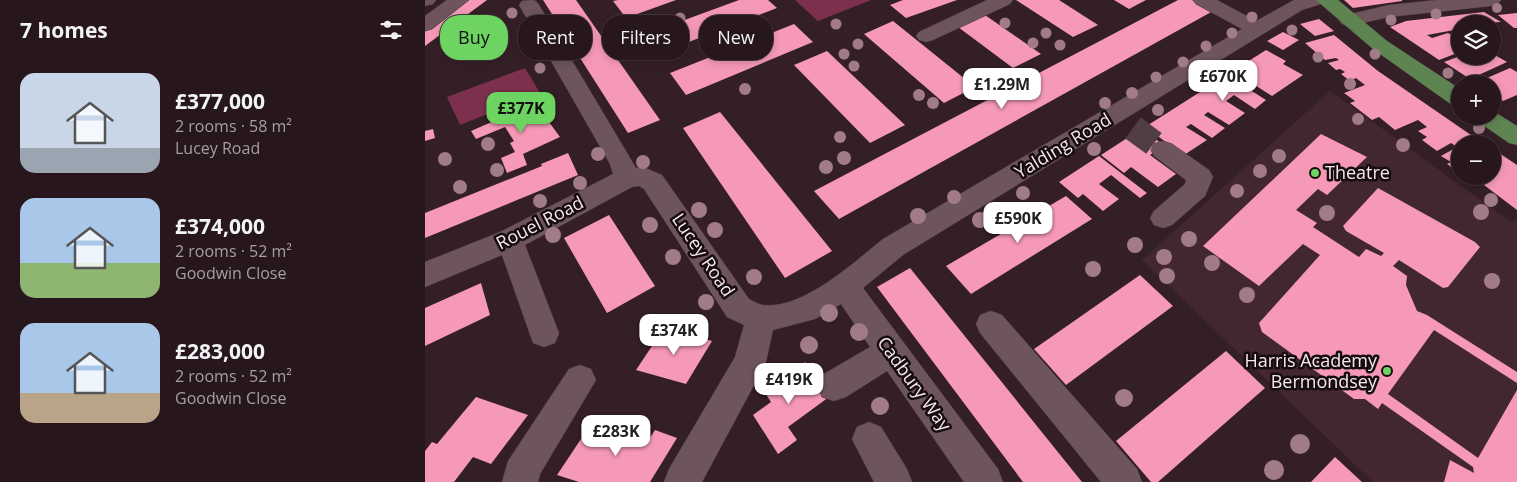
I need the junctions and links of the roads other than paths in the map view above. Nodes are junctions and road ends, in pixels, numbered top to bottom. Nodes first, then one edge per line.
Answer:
1 (459, 0) edge
2 (1003, 0) edge
3 (1203, 0) edge
4 (1241, 0) edge
5 (1314, 0) edge
6 (1326, 0) edge
7 (1491, 0) edge
8 (529, 5) dead end
9 (1222, 10) junction
10 (1349, 20) junction
11 (425, 25) edge
12 (1257, 29) junction
13 (926, 36) dead end
14 (1451, 94) edge
15 (1499, 125) edge
16 (1517, 137) edge
17 (1163, 150) tunnel mouth
18 (640, 180) junction
19 (1163, 218) dead end
20 (510, 240) junction
21 (425, 275) edge
22 (844, 285) junction
23 (761, 318) junction
24 (991, 324) dead end
25 (544, 333) dead end
26 (891, 352) junction
27 (580, 380) dead end
28 (833, 386) dead end
29 (869, 439) dead end
30 (520, 482) edge
31 (682, 482) edge
32 (894, 482) edge
33 (985, 482) edge
34 (1124, 482) edge

1 - 11 street
2 - 13 street
3 - 9 street
4 - 9 street
5 - 12 street, Yalding Road
6 - 10 main road
7 - 10 street
8 - 18 street, Lucey Road
9 - 12 street
10 - 14 main road
12 - 22 street, Yalding Road
15 - 16 main road
17 - 19 street
18 - 20 street, Rouel Road
18 - 23 street, Lucey Road
20 - 21 street, Rouel Road
20 - 25 street
22 - 23 street, Yalding Road
22 - 26 street, Cadbury Way
23 - 31 street
24 - 34 street
26 - 28 street
26 - 33 street, Cadbury Way
27 - 30 street
29 - 32 street

